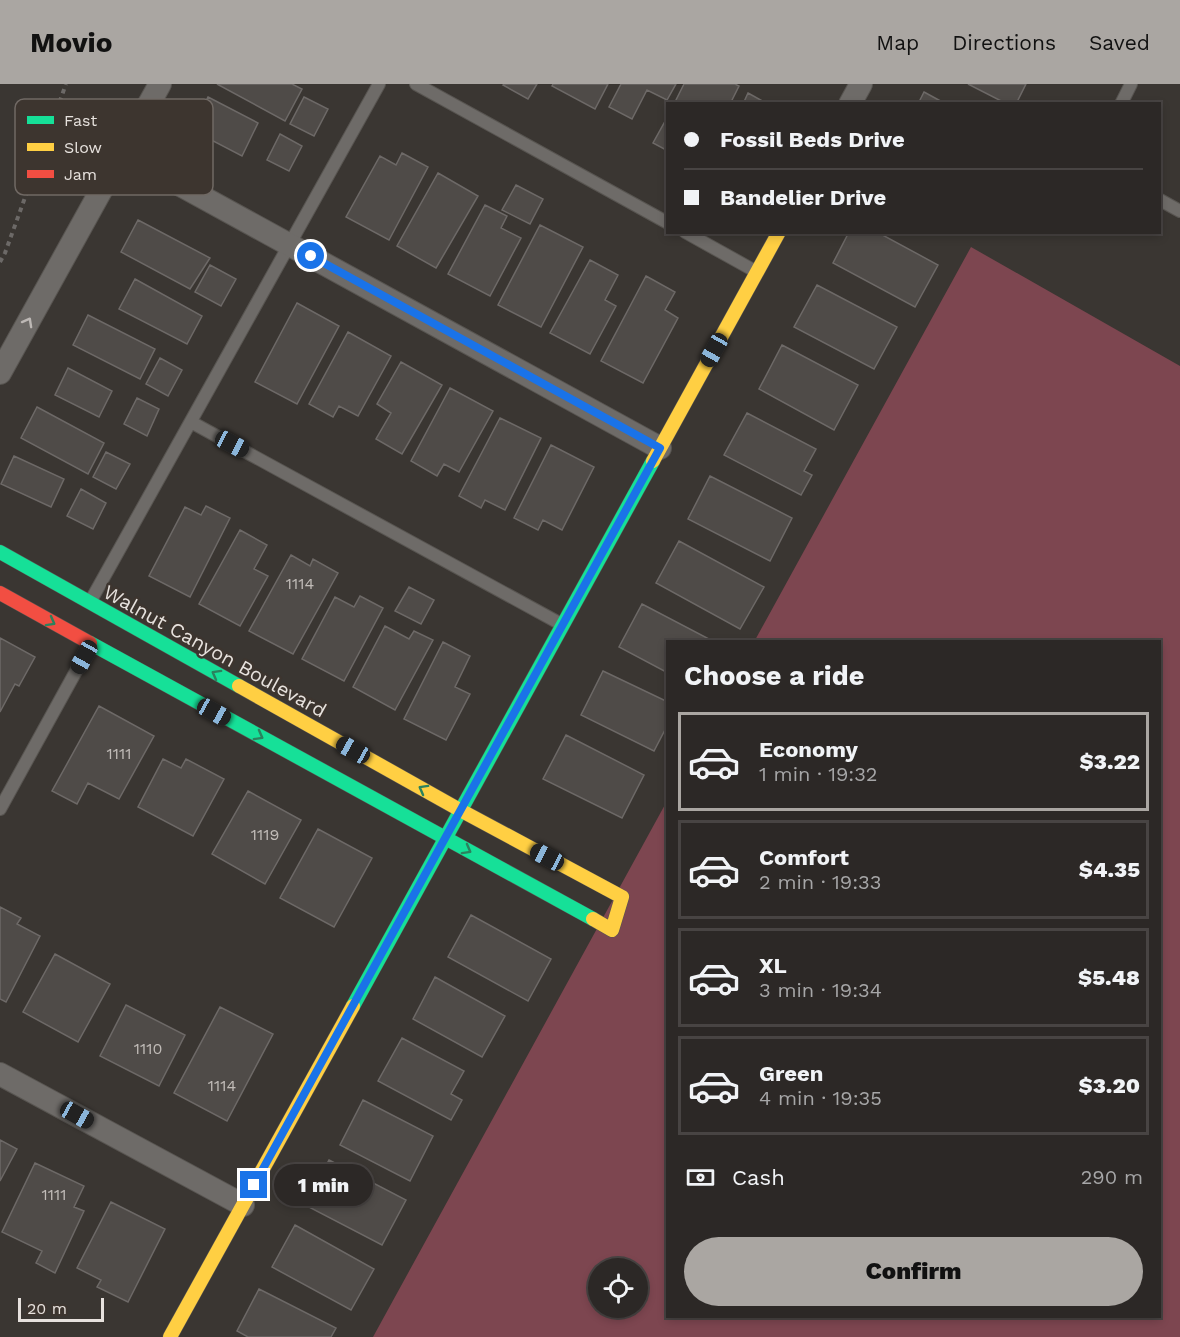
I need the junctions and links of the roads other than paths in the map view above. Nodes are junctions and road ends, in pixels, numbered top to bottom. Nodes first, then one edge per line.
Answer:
1 (160, 84) edge
2 (379, 84) edge
3 (416, 84) edge
4 (1131, 84) edge
5 (152, 99) edge
6 (1121, 102) edge
7 (99, 195) edge
8 (200, 195) edge
9 (1161, 201) edge
10 (1180, 211) edge
11 (666, 222) edge
12 (690, 234) edge
13 (778, 234) edge
14 (290, 244) junction
15 (758, 272) junction
16 (0, 373) edge
17 (191, 422) junction
18 (660, 448) junction
19 (0, 552) edge
20 (0, 593) edge
21 (90, 603) junction
22 (563, 625) junction
23 (91, 644) junction
24 (0, 809) edge
25 (460, 810) junction
26 (445, 838) junction
27 (0, 1074) edge
28 (243, 1205) junction
29 (170, 1337) edge

1 - 5 street
2 - 14 lane
3 - 11 lane
4 - 6 lane
16 -> 7 street
8 - 14 street
9 - 10 lane
12 - 15 lane
13 - 15 street
14 - 17 lane
14 - 18 street
15 - 18 street
17 - 21 lane
17 - 22 lane
18 - 22 street
19 - 21 street, Walnut Canyon Boulevard
20 -> 23 street, Walnut Canyon Boulevard
25 -> 21 street, Walnut Canyon Boulevard
22 - 25 street
23 - 24 lane
23 -> 26 street, Walnut Canyon Boulevard
25 - 26 street
26 -> 25 street, Walnut Canyon Boulevard
26 - 28 street
27 - 28 street
28 - 29 street

